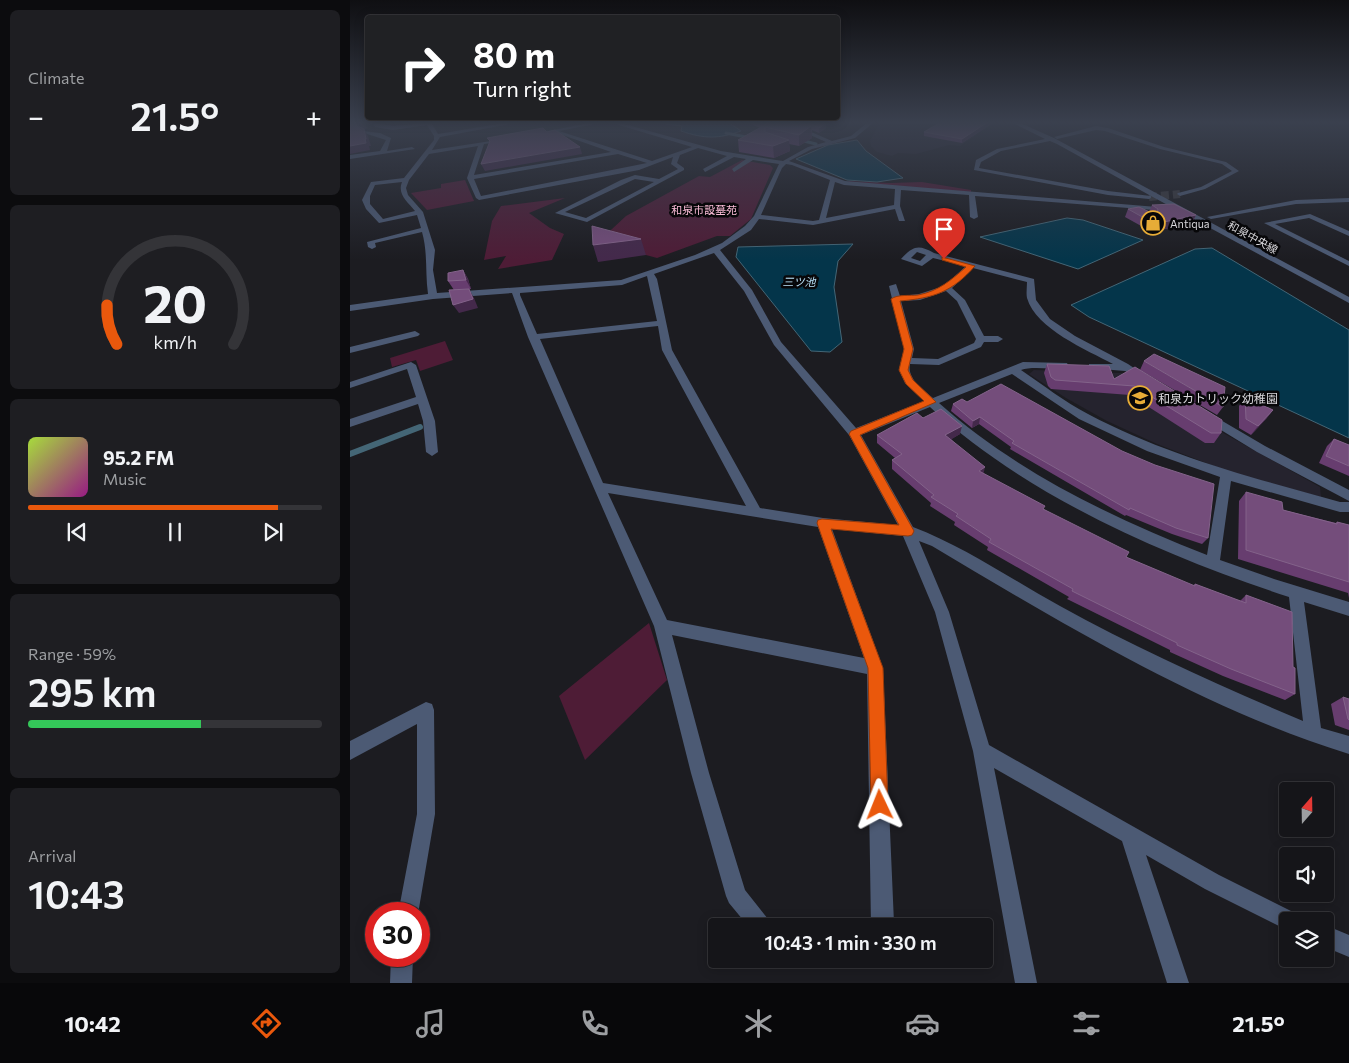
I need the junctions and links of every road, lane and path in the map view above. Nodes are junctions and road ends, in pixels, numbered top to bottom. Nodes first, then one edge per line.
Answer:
1 (415, 168) edge
2 (473, 168) edge
3 (528, 168) edge
4 (639, 168) edge
5 (680, 168) edge
6 (709, 168) edge
7 (737, 168) edge
8 (780, 168) edge
9 (808, 168) edge
10 (976, 168) edge
11 (1108, 168) edge
12 (1114, 168) edge
13 (1231, 168) edge
14 (705, 170) dead end
15 (734, 170) dead end
16 (470, 178) junction
17 (833, 179) junction
18 (406, 180) junction
19 (661, 181) junction
20 (898, 188) junction
21 (972, 194) junction
22 (1180, 194) tunnel mouth
23 (1149, 197) tunnel mouth
24 (1332, 200) junction
25 (1349, 200) edge
26 (897, 206) junction
27 (1129, 206) junction
28 (1349, 207) edge
29 (1181, 209) junction
30 (420, 212) junction
31 (1143, 215) edge
32 (757, 217) junction
33 (1210, 217) junction
34 (974, 218) dead end
35 (902, 219) dead end
36 (822, 222) junction
37 (425, 229) junction
38 (1349, 234) edge
39 (372, 247) dead end
40 (716, 250) junction
41 (931, 255) dead end
42 (1349, 264) edge
43 (971, 266) junction
44 (650, 274) junction
45 (893, 286) dead end
46 (947, 288) junction
47 (516, 291) junction
48 (1349, 292) edge
49 (433, 296) junction
50 (895, 299) junction
51 (1349, 300) edge
52 (350, 308) edge
53 (661, 323) junction
54 (415, 334) dead end
55 (533, 337) junction
56 (981, 338) junction
57 (998, 339) dead end
58 (350, 350) edge
59 (906, 361) junction
60 (1127, 368) junction
61 (1012, 369) junction
62 (1152, 383) edge
63 (350, 385) edge
64 (422, 399) junction
65 (931, 402) junction
66 (1194, 408) edge
67 (350, 423) edge
68 (854, 434) junction
69 (432, 452) dead end
70 (1226, 475) junction
71 (599, 488) junction
72 (1349, 496) edge
73 (1349, 507) edge
74 (756, 512) junction
75 (822, 523) junction
76 (908, 531) junction
77 (1212, 564) junction
78 (1296, 594) junction
79 (1349, 609) edge
80 (662, 626) junction
81 (876, 668) junction
82 (1313, 734) junction
83 (1349, 745) edge
84 (350, 750) edge
85 (982, 751) junction
86 (1130, 836) junction
87 (410, 902) edge
88 (1279, 916) edge
89 (754, 918) edge
90 (883, 918) edge
91 (1334, 940) edge
92 (1349, 946) edge
93 (402, 967) edge
94 (401, 983) edge
95 (1026, 983) edge
96 (1178, 983) edge

1 - 18 street
2 - 16 street
3 - 16 street
4 - 16 street
5 - 19 street
6 - 14 street
7 - 15 street
8 - 32 street
9 - 17 street
10 - 23 street
11 - 29 street, 和泉中央線
12 - 33 street, 和泉中央線
13 - 22 street
17 - 20 street
17 - 36 street
18 - 30 street
18 - 30 street
19 - 19 street
20 - 21 street
20 - 26 street
21 - 27 street
21 - 34 street
24 - 25 street
24 - 28 street
24 - 33 street
26 - 35 street
26 - 36 street
27 - 29 street
27 - 31 street
29 - 51 street, 和泉中央線
30 - 37 street
32 - 36 street
32 - 40 street
33 - 48 street, 和泉中央線
37 - 39 street
37 - 49 street
38 - 42 street
40 - 44 street
40 - 68 street
41 - 43 street
43 - 46 street
43 - 60 street
44 - 47 street
44 - 53 street
45 - 50 street
46 - 50 street
46 - 56 street
47 - 49 street
47 - 55 street
49 - 52 street
50 - 59 street
53 - 55 street
53 - 74 street
54 - 58 street
55 - 71 street
56 - 57 street
56 - 59 street
59 - 65 street
60 - 61 street
60 - 62 street
61 - 65 street
61 - 70 street
63 - 64 street
64 - 67 street
64 - 69 street
65 - 68 street
65 - 77 street
66 - 72 street
68 - 76 street
70 - 73 street
70 - 77 street
71 - 74 street
71 - 80 street
74 - 75 street
75 - 76 street
75 - 81 street
76 - 82 street
76 - 85 street
77 - 78 street
78 - 79 street
78 - 82 street
80 - 81 street
80 - 89 street
81 - 90 street
82 - 83 street
84 - 87 street
85 - 86 street
85 - 95 street
86 - 88 street
86 - 96 street
91 - 92 street
93 - 94 street

